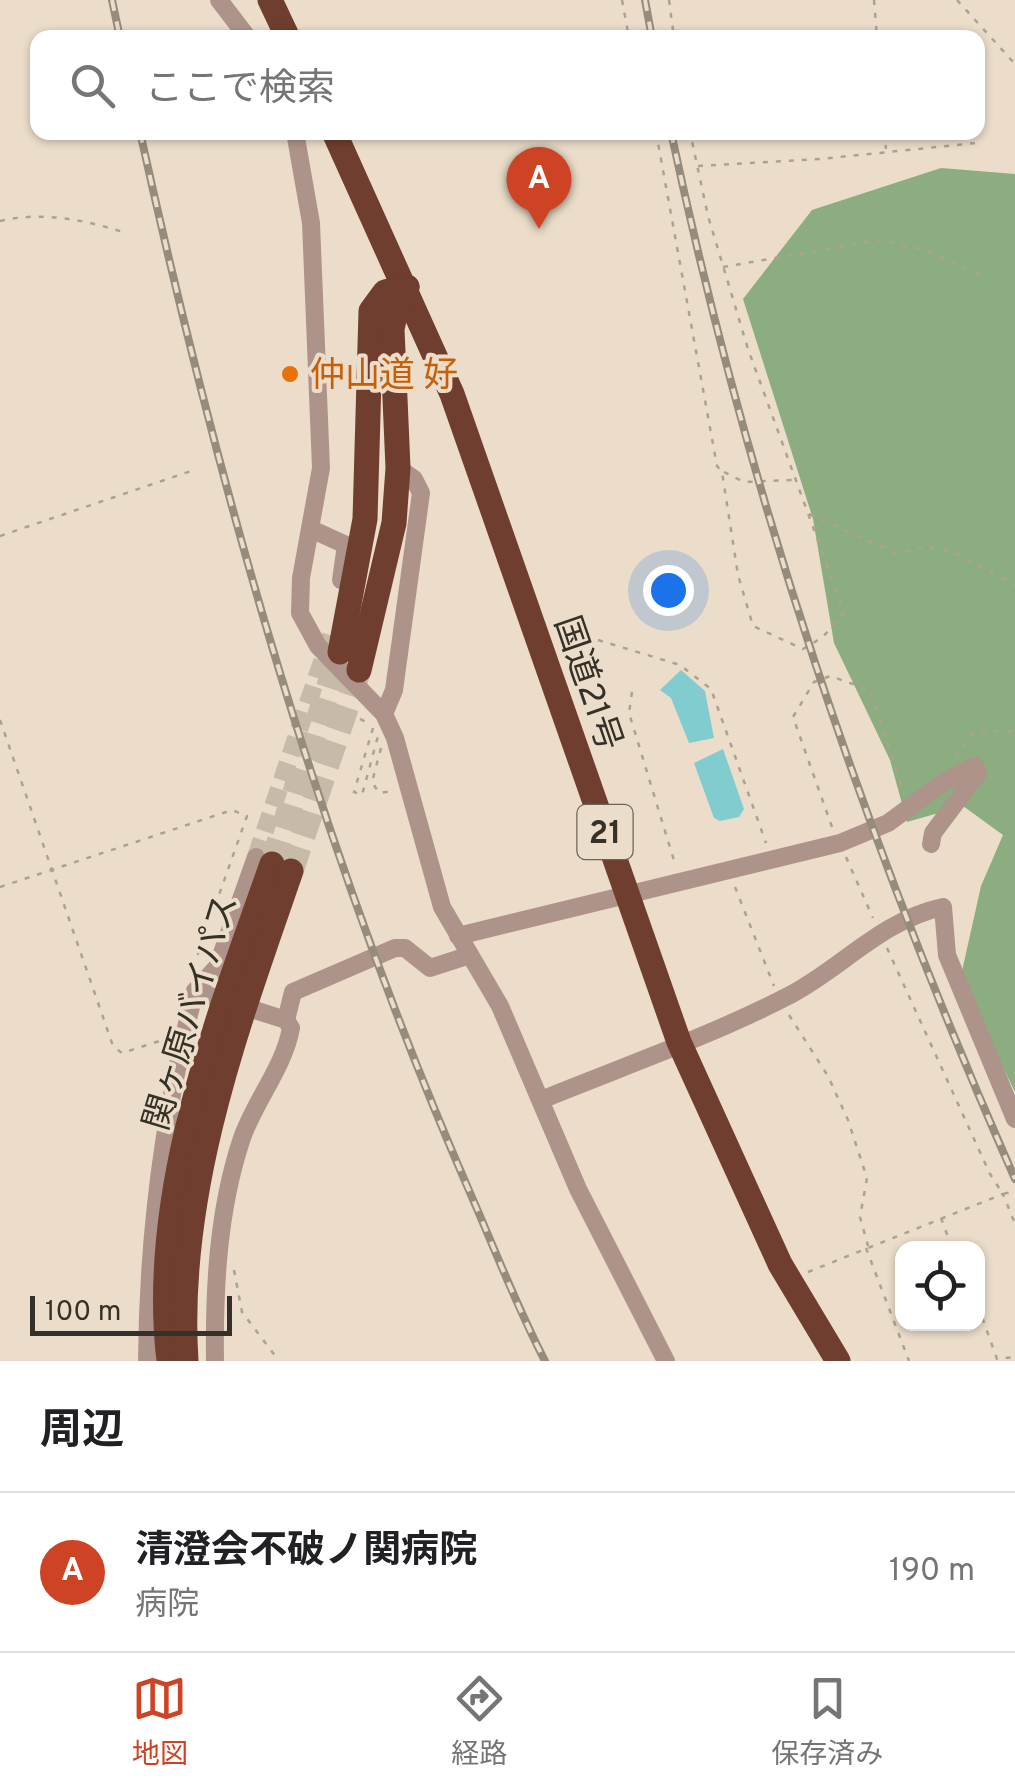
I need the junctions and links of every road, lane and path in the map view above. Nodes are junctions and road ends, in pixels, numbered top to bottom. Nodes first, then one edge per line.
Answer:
1 (218, 0) edge
2 (270, 0) edge
3 (622, 0) edge
4 (669, 0) edge
5 (874, 0) edge
6 (956, 0) edge
7 (242, 30) edge
8 (284, 30) edge
9 (628, 30) edge
10 (673, 30) edge
11 (876, 30) edge
12 (984, 30) edge
13 (985, 31) edge
14 (1015, 64) edge
15 (297, 140) edge
16 (338, 140) edge
17 (657, 140) edge
18 (692, 140) edge
19 (885, 140) edge
20 (976, 143) dead end
21 (886, 150) junction
22 (697, 166) junction
23 (0, 221) edge
24 (126, 233) dead end
25 (722, 267) junction
26 (402, 276) junction
27 (981, 276) dead end
28 (396, 379) junction
29 (452, 394) junction
30 (398, 468) junction
31 (191, 471) dead end
32 (722, 472) junction
33 (794, 480) junction
34 (807, 514) junction
35 (313, 530) junction
36 (0, 536) edge
37 (1015, 585) edge
38 (598, 640) dead end
39 (330, 644) junction
40 (359, 670) tunnel mouth
41 (632, 692) dead end
42 (384, 714) junction
43 (360, 719) dead end
44 (0, 720) edge
45 (1015, 731) edge
46 (944, 782) junction
47 (408, 787) junction
48 (909, 810) junction
49 (840, 843) junction
50 (931, 844) dead end
51 (772, 860) junction
52 (273, 864) junction
53 (52, 870) junction
54 (729, 871) junction
55 (681, 884) junction
56 (0, 888) edge
57 (628, 898) junction
58 (880, 931) junction
59 (458, 936) junction
60 (470, 955) junction
61 (203, 994) junction
62 (779, 1000) junction
63 (286, 1020) junction
64 (184, 1032) junction
65 (679, 1042) junction
66 (541, 1100) junction
67 (1015, 1119) edge
68 (1015, 1191) edge
69 (1003, 1194) junction
70 (941, 1218) junction
71 (1015, 1224) edge
72 (949, 1241) edge
73 (867, 1246) junction
74 (218, 1252) junction
75 (810, 1281) dead end
76 (158, 1294) junction
77 (985, 1325) edge
78 (1015, 1357) edge
79 (147, 1361) edge
80 (170, 1361) edge
81 (186, 1361) edge
82 (214, 1361) edge
83 (280, 1361) edge
84 (666, 1361) edge
85 (838, 1361) edge
86 (909, 1361) edge

1 - 7 street
2 - 8 highway
3 - 9 path
4 - 10 path
5 - 11 path
6 - 12 path
13 - 14 path
15 - 35 street
16 - 26 highway, 国道21号 / 21
17 - 32 path
18 - 22 path
19 - 21 path
20 - 21 path
21 - 22 path
22 - 25 path
23 - 24 path
25 - 27 path
25 - 33 path
26 - 28 highway
26 - 29 highway, 国道21号 / 21
26 - 39 highway
28 - 29 highway
28 - 30 highway
29 - 57 highway, 国道21号 / 21
30 - 40 highway
30 - 42 street
31 - 36 path
32 - 33 path
32 - 34 path
33 - 34 path
34 - 37 path
35 - 39 street
35 - 39 street
38 - 51 path
39 - 42 street
41 - 55 path
42 - 47 street
43 - 47 path
44 - 53 path
45 - 46 path
46 - 48 street
46 - 50 street
47 - 59 street
48 - 49 street
48 - 49 path
49 - 51 street
49 - 58 path
51 - 54 street
52 - 61 street
52 - 76 highway, 関ヶ原バイパス
52 - 81 highway, 関ヶ原バイパス
53 - 56 path
53 - 61 path
53 - 64 path
54 - 55 street
54 - 62 path
55 - 57 street
57 - 59 street
57 - 65 highway, 国道21号 / 21
58 - 62 street
58 - 67 street
58 - 69 path
59 - 60 street
60 - 63 street
60 - 66 street
61 - 63 street
61 - 64 street
62 - 65 street
62 - 73 path
63 - 74 street
64 - 76 street
65 - 66 street
65 - 85 highway, 国道21号 / 21
66 - 84 street
68 - 69 path
69 - 70 path
69 - 71 path
70 - 72 path
70 - 73 path
73 - 75 path
73 - 86 path
74 - 82 street
74 - 83 path
76 - 79 street
76 - 80 highway, 関ヶ原バイパス
77 - 78 path

